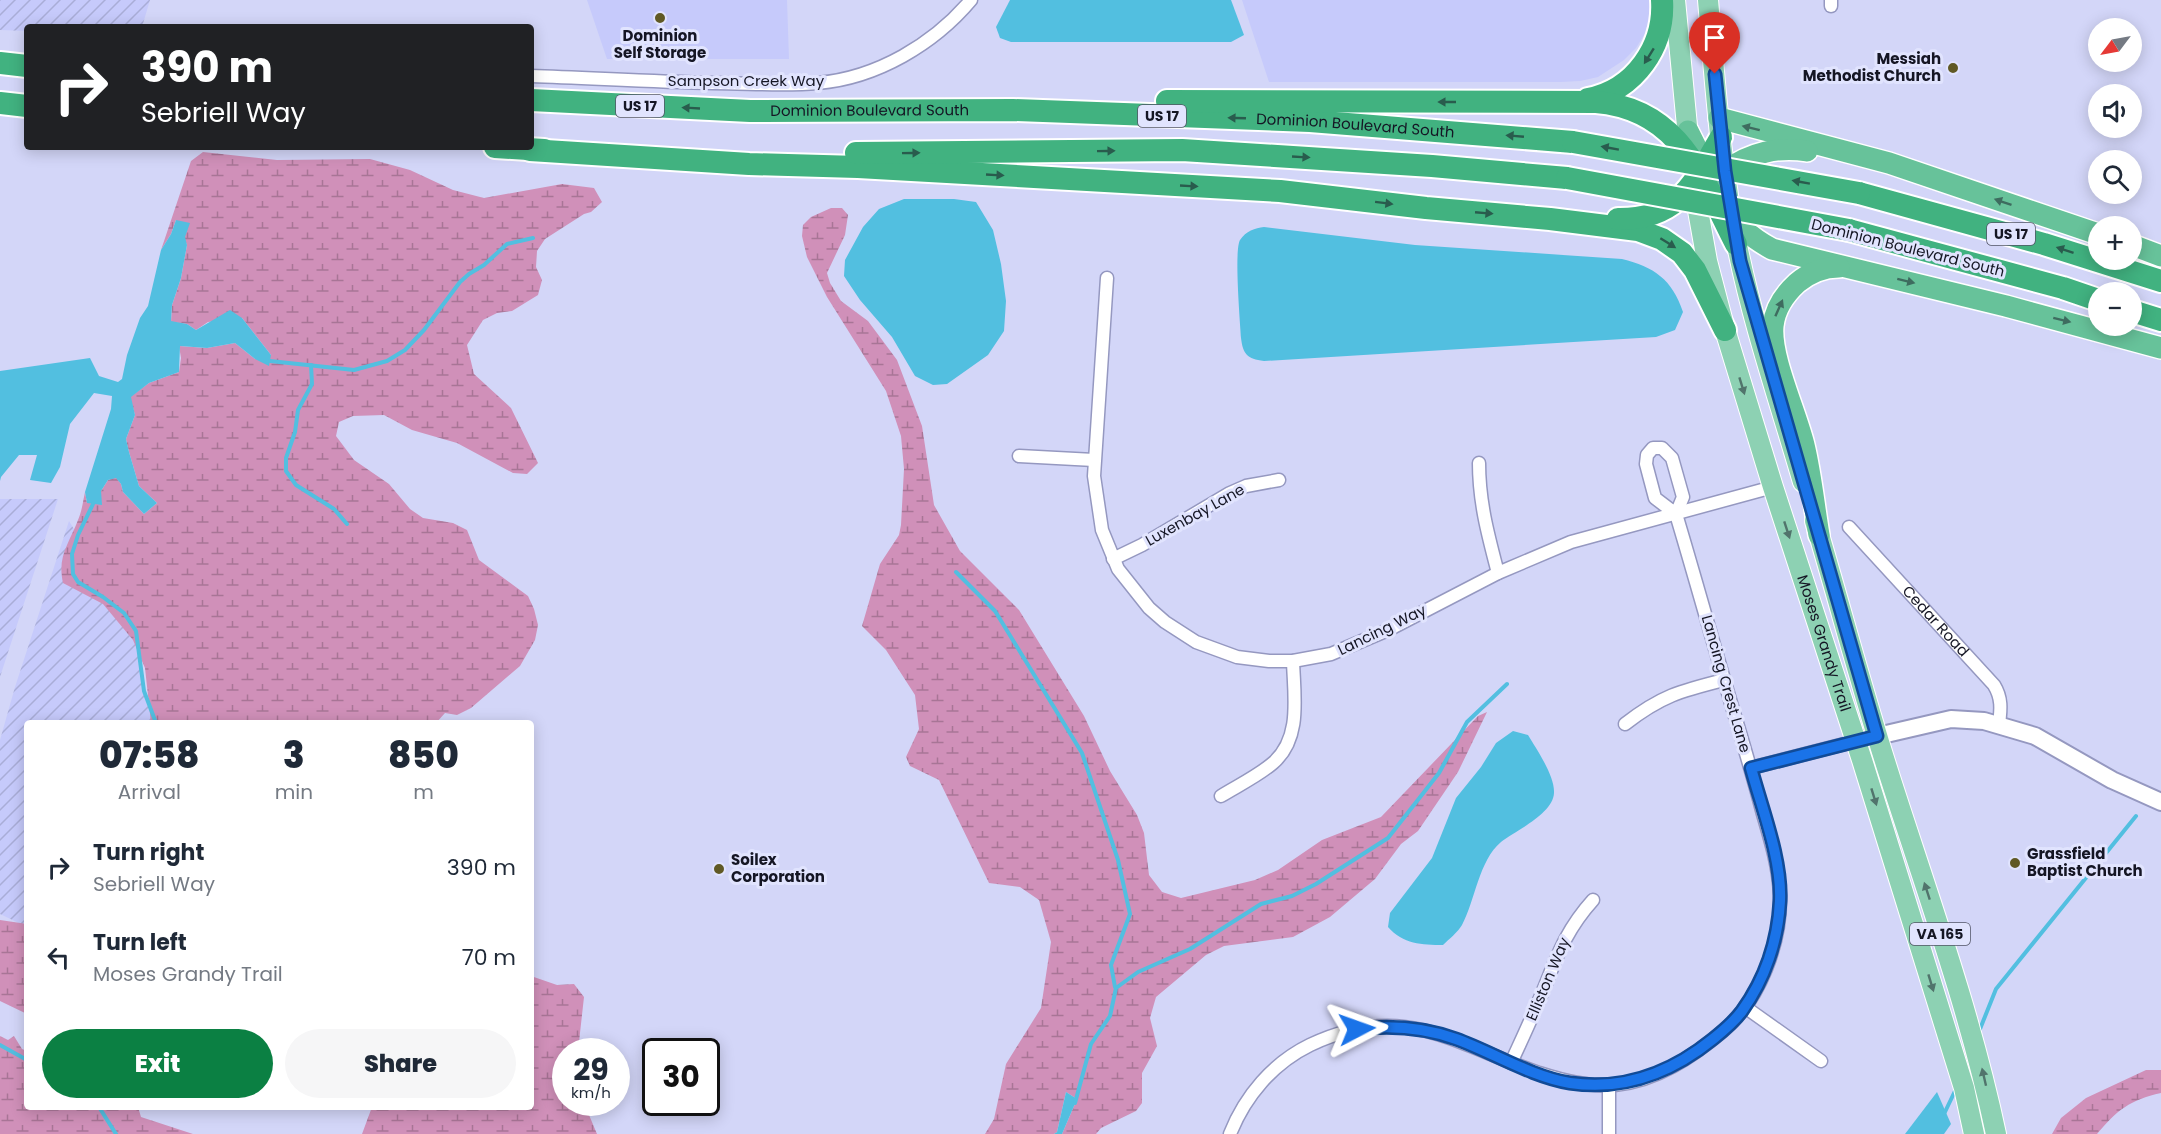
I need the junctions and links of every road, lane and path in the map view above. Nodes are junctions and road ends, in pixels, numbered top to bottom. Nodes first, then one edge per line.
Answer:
1 (971, 0) edge
2 (1662, 0) edge
3 (1675, 0) edge
4 (1708, 0) edge
5 (0, 63) edge
6 (24, 66) edge
7 (534, 76) edge
8 (534, 100) edge
9 (1569, 103) junction
10 (0, 104) edge
11 (24, 106) edge
12 (1013, 110) junction
13 (1720, 128) junction
14 (1688, 131) joint
15 (530, 150) edge
16 (748, 159) junction
17 (1704, 180) junction
18 (1977, 193) junction
19 (1732, 218) junction
20 (1550, 219) junction
21 (2088, 231) edge
22 (1736, 244) junction
23 (2142, 249) edge
24 (2161, 256) edge
25 (1849, 268) junction
26 (1107, 278) dead end
27 (2161, 281) edge
28 (2088, 297) edge
29 (2142, 314) edge
30 (2161, 320) edge
31 (1725, 330) junction
32 (2161, 348) edge
33 (1018, 456) dead end
34 (1094, 460) junction
35 (1479, 463) dead end
36 (1279, 480) dead end
37 (1773, 487) junction
38 (1676, 514) junction
39 (1849, 527) dead end
40 (1819, 535) junction
41 (1113, 559) junction
42 (1498, 573) junction
43 (1293, 661) junction
44 (1724, 680) junction
45 (1625, 724) dead end
46 (1999, 724) junction
47 (1877, 736) junction
48 (1856, 741) junction
49 (1751, 768) junction
50 (1221, 796) dead end
51 (2161, 802) edge
52 (1593, 900) dead end
53 (1745, 1007) junction
54 (1821, 1061) dead end
55 (1511, 1063) junction
56 (1609, 1085) junction
57 (1230, 1134) edge
58 (1609, 1134) edge
59 (1974, 1134) edge
60 (1996, 1134) edge

1 - 7 street, Sampson Creek Way
2 -> 9 highway
3 - 14 main road
4 - 13 main road
5 - 6 highway
12 -> 8 highway, Dominion Boulevard South / US 17
9 -> 12 highway
9 - 17 highway
10 - 11 highway
27 -> 12 highway, Dominion Boulevard South / US 17, bridge
13 - 17 highway
18 -> 13 highway
14 - 17 highway
15 - 16 highway, Dominion Boulevard South / US 17
16 -> 20 highway
16 -> 28 highway, Dominion Boulevard South / US 17, bridge
17 - 18 highway
17 - 19 highway
17 - 20 highway
17 - 22 highway
17 - 31 main road, Moses Grandy Trail / VA 165
21 -> 18 highway
19 - 22 main road, Moses Grandy Trail / VA 165
19 - 25 highway
20 -> 31 highway
22 - 40 main road, Moses Grandy Trail / VA 165
23 - 24 highway
25 -> 32 highway
40 -> 25 highway
26 - 34 street, Lancing Way
29 - 30 highway
31 -> 37 main road, Moses Grandy Trail / VA 165
33 - 34 street
34 - 41 street, Lancing Way
35 - 42 street
36 - 41 street, Luxenbay Lane
37 - 38 street, Lancing Way
37 -> 48 main road, Moses Grandy Trail / VA 165
38 - 38 street
38 - 42 street, Lancing Way
38 - 44 street, Lancing Crest Lane
39 - 46 street, Cedar Road
40 - 47 main road, Moses Grandy Trail / VA 165
41 - 43 street, Lancing Way
42 - 43 street, Lancing Way
43 - 50 street
44 - 45 street
44 - 49 street, Lancing Crest Lane
46 - 47 street
46 - 51 street
47 - 48 street
60 -> 47 main road, Moses Grandy Trail / VA 165
48 - 49 street
48 -> 59 main road, Moses Grandy Trail / VA 165
49 - 53 street, Lancing Crest Lane
52 - 55 street, Elliston Way
53 - 54 street
53 - 56 street, Lancing Crest Lane
55 - 56 street, Lancing Crest Lane
55 - 57 street, Lancing Crest Lane
56 - 58 street

